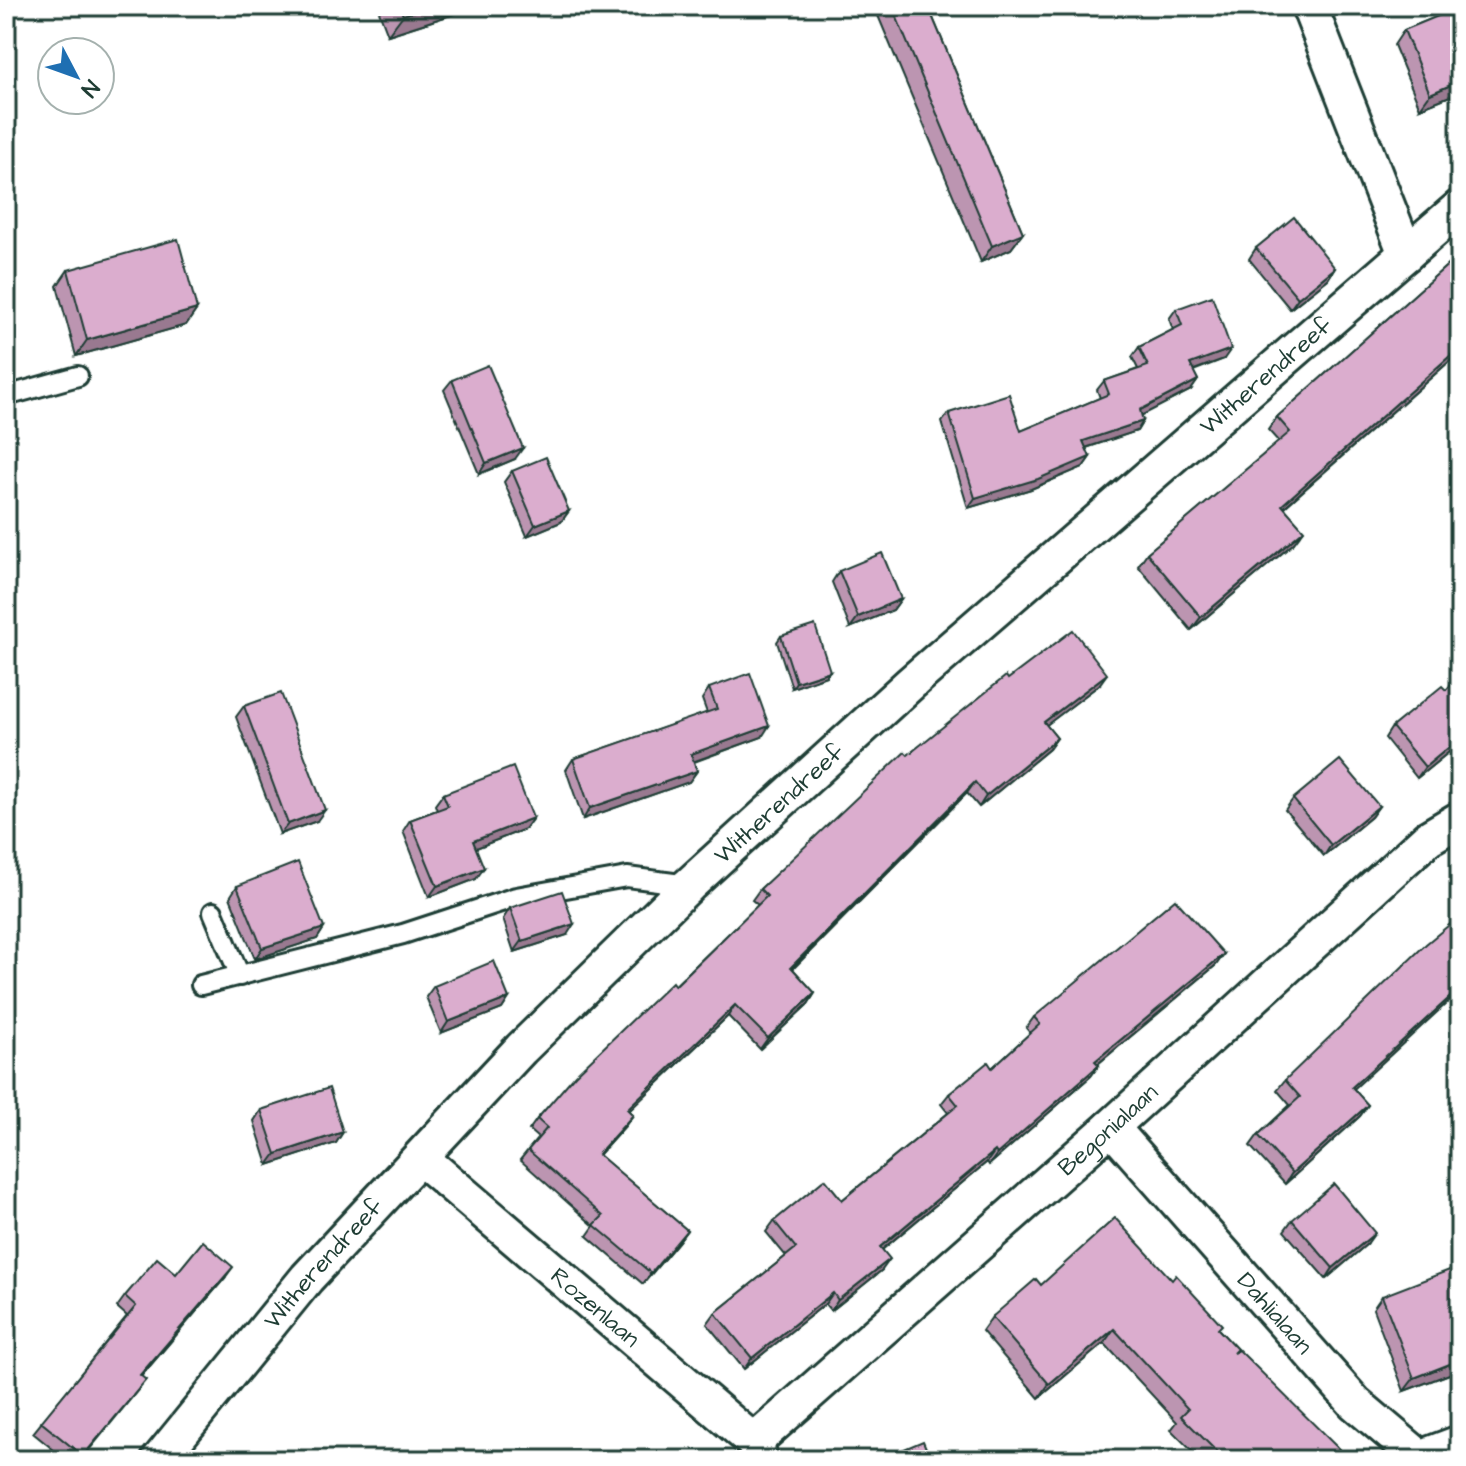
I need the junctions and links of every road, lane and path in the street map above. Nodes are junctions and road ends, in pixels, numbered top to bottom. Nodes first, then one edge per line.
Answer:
1 (1309, 6) edge
2 (1460, 207) edge
3 (1406, 254) junction
4 (78, 376) dead end
5 (6, 396) edge
6 (1460, 819) edge
7 (689, 885) junction
8 (213, 912) dead end
9 (240, 976) junction
10 (201, 985) dead end
11 (1111, 1127) junction
12 (422, 1159) junction
13 (1460, 1443) edge
14 (757, 1451) edge
15 (159, 1460) edge

1 - 3 street
2 - 3 street, Witherendreef
3 - 7 street, Witherendreef
4 - 5 lane
6 - 11 street, Begonialaan
7 - 9 lane
7 - 12 street, Witherendreef
8 - 9 lane
9 - 10 lane
11 - 13 street, Dahlialaan
11 - 14 street, Begonialaan
12 - 14 street, Rozenlaan
12 - 15 street, Witherendreef

